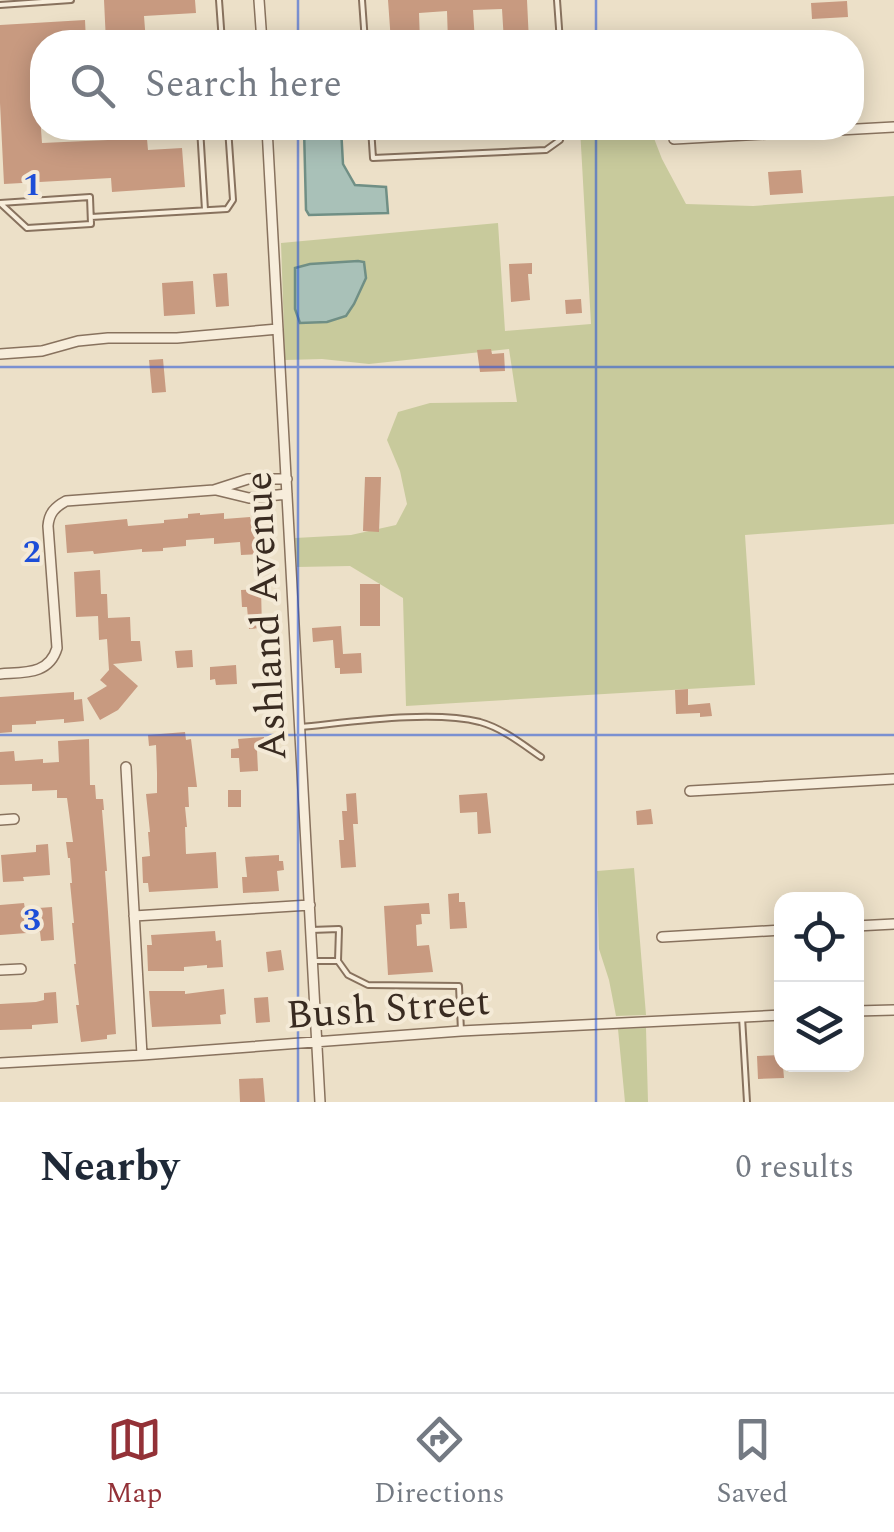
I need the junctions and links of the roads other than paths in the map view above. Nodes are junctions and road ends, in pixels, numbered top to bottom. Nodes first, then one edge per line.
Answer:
1 (71, 0) edge
2 (219, 0) edge
3 (260, 0) edge
4 (362, 0) edge
5 (557, 0) edge
6 (0, 5) edge
7 (221, 30) edge
8 (261, 30) edge
9 (364, 30) edge
10 (559, 30) edge
11 (894, 126) edge
12 (864, 128) edge
13 (201, 140) edge
14 (229, 140) edge
15 (268, 140) edge
16 (372, 140) edge
17 (560, 140) edge
18 (0, 203) edge
19 (205, 210) junction
20 (91, 217) junction
21 (278, 329) junction
22 (0, 354) edge
23 (286, 479) junction
24 (214, 490) junction
25 (287, 494) junction
26 (0, 674) edge
27 (301, 727) junction
28 (541, 756) dead end
29 (126, 766) dead end
30 (894, 779) edge
31 (690, 790) dead end
32 (14, 819) dead end
33 (0, 820) edge
34 (310, 905) junction
35 (134, 916) junction
36 (894, 924) edge
37 (864, 926) edge
38 (312, 930) junction
39 (774, 930) edge
40 (662, 936) dead end
41 (313, 961) junction
42 (338, 961) junction
43 (20, 969) dead end
44 (0, 970) edge
45 (894, 1010) edge
46 (864, 1012) edge
47 (774, 1015) edge
48 (742, 1017) junction
49 (460, 1031) junction
50 (316, 1042) junction
51 (142, 1056) junction
52 (0, 1063) edge
53 (320, 1102) edge
54 (747, 1102) edge

1 - 6 lane
2 - 7 lane
3 - 8 street
4 - 9 lane
5 - 10 lane
11 - 12 street
13 - 19 lane
14 - 19 lane
15 - 21 street, Ashland Avenue
16 - 17 lane
18 - 20 lane
18 - 20 lane
19 - 20 lane
21 - 22 street
21 - 23 street, Ashland Avenue
23 - 24 street
23 - 25 street, Ashland Avenue
24 - 25 street
24 - 26 street
25 - 27 street, Ashland Avenue
27 - 28 lane
27 - 34 street, Ashland Avenue
29 - 35 street
30 - 31 street
32 - 33 street
34 - 35 street
34 - 38 street, Ashland Avenue
35 - 51 street
36 - 37 street
38 - 41 street, Ashland Avenue
38 - 42 lane
39 - 40 street
41 - 42 lane
41 - 50 street, Ashland Avenue
42 - 49 lane
43 - 44 street
45 - 46 street
47 - 48 street, Bush Street
48 - 49 street, Bush Street
48 - 54 lane
49 - 50 street, Bush Street
50 - 51 street, Bush Street
50 - 53 street, Ashland Avenue
51 - 52 street, Bush Street

